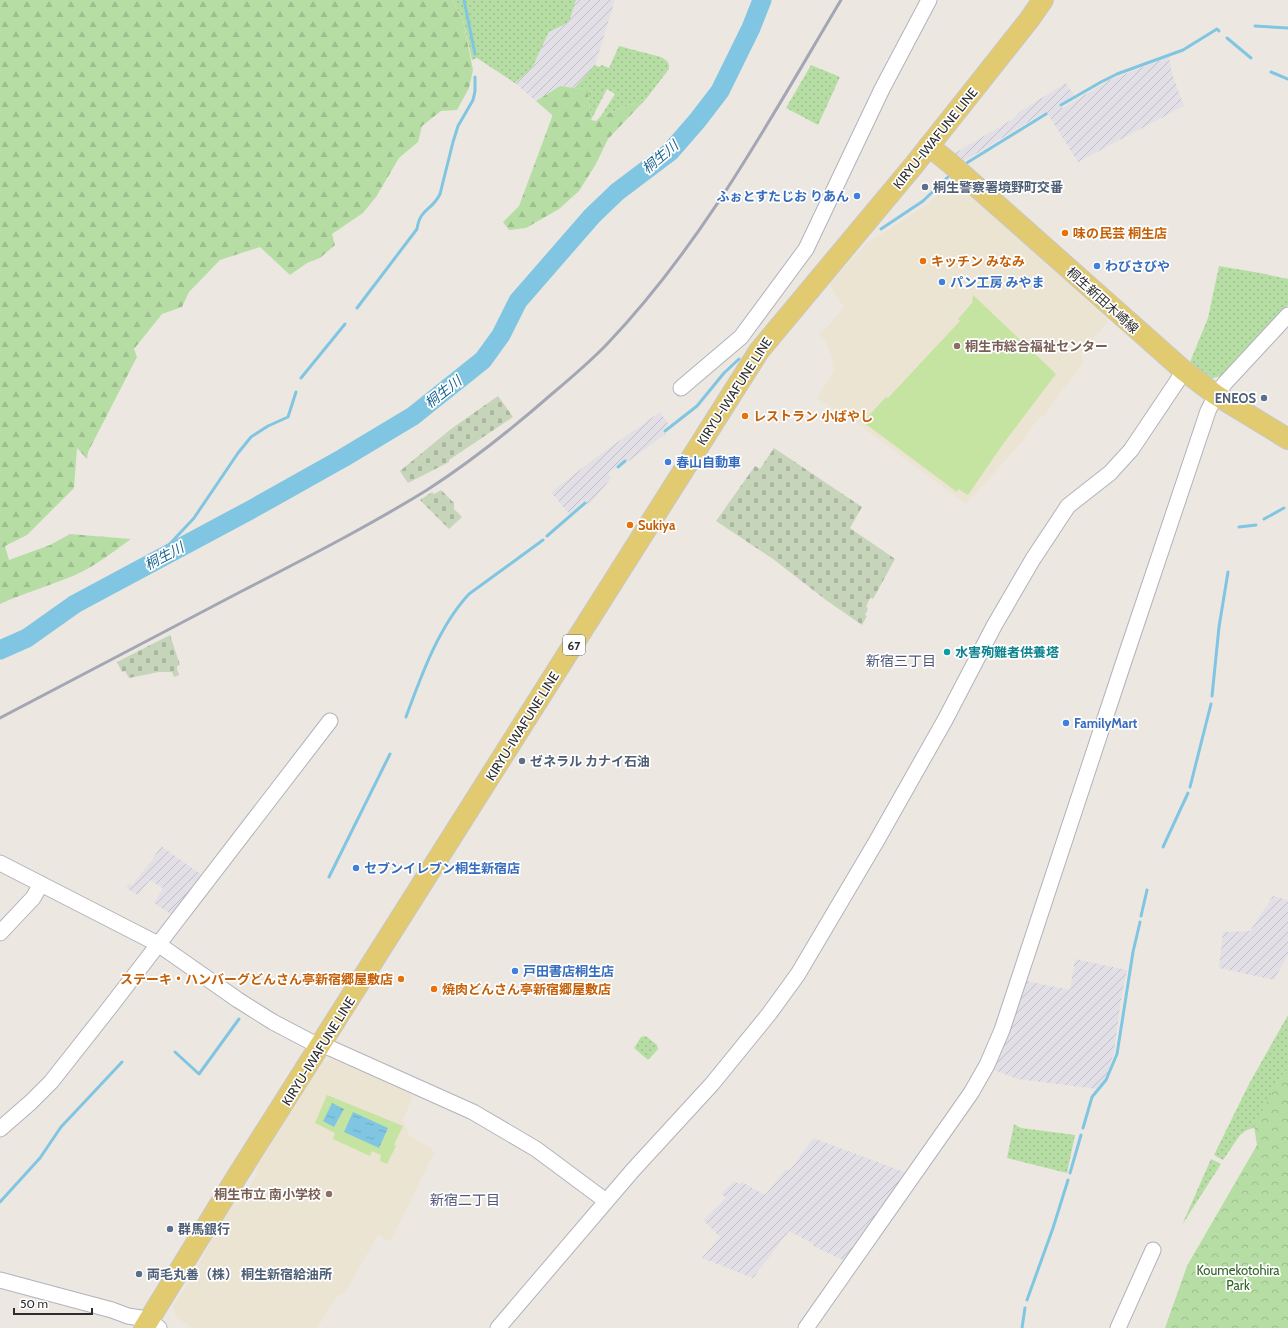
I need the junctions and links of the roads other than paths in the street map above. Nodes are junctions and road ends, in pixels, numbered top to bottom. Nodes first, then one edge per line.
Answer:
1 (930, 0) edge
2 (1043, 0) edge
3 (929, 146) junction
4 (772, 295) junction
5 (792, 309) junction
6 (1288, 315) edge
7 (741, 337) junction
8 (759, 350) junction
9 (1183, 370) junction
10 (681, 388) dead end
11 (1216, 395) junction
12 (1288, 439) edge
13 (330, 721) dead end
14 (0, 863) edge
15 (41, 884) junction
16 (0, 933) edge
17 (158, 944) junction
18 (320, 1046) junction
19 (0, 1129) edge
20 (606, 1201) junction
21 (1153, 1250) dead end
22 (0, 1280) edge
23 (143, 1324) edge
24 (498, 1328) edge
25 (806, 1328) edge
26 (1118, 1328) edge

1 - 4 street
2 - 3 main road, KIRYU-IWAFUNE LINE / 67
3 - 5 main road, KIRYU-IWAFUNE LINE / 67
3 - 9 main road, 桐生新田木崎線
4 - 5 street
4 - 7 street
5 - 8 main road, KIRYU-IWAFUNE LINE / 67
6 - 11 street
7 - 8 street
7 - 10 street
8 - 18 main road, KIRYU-IWAFUNE LINE / 67
9 - 11 main road, 桐生新田木崎線
9 - 20 street
11 - 12 main road, 桐生新田木崎線
11 - 25 street
13 - 17 street
14 - 15 street
15 - 16 street
15 - 17 street
17 - 18 street
17 - 19 street
18 - 20 street
18 - 23 main road, KIRYU-IWAFUNE LINE / 67
20 - 24 street
21 - 26 street
22 - 23 street

